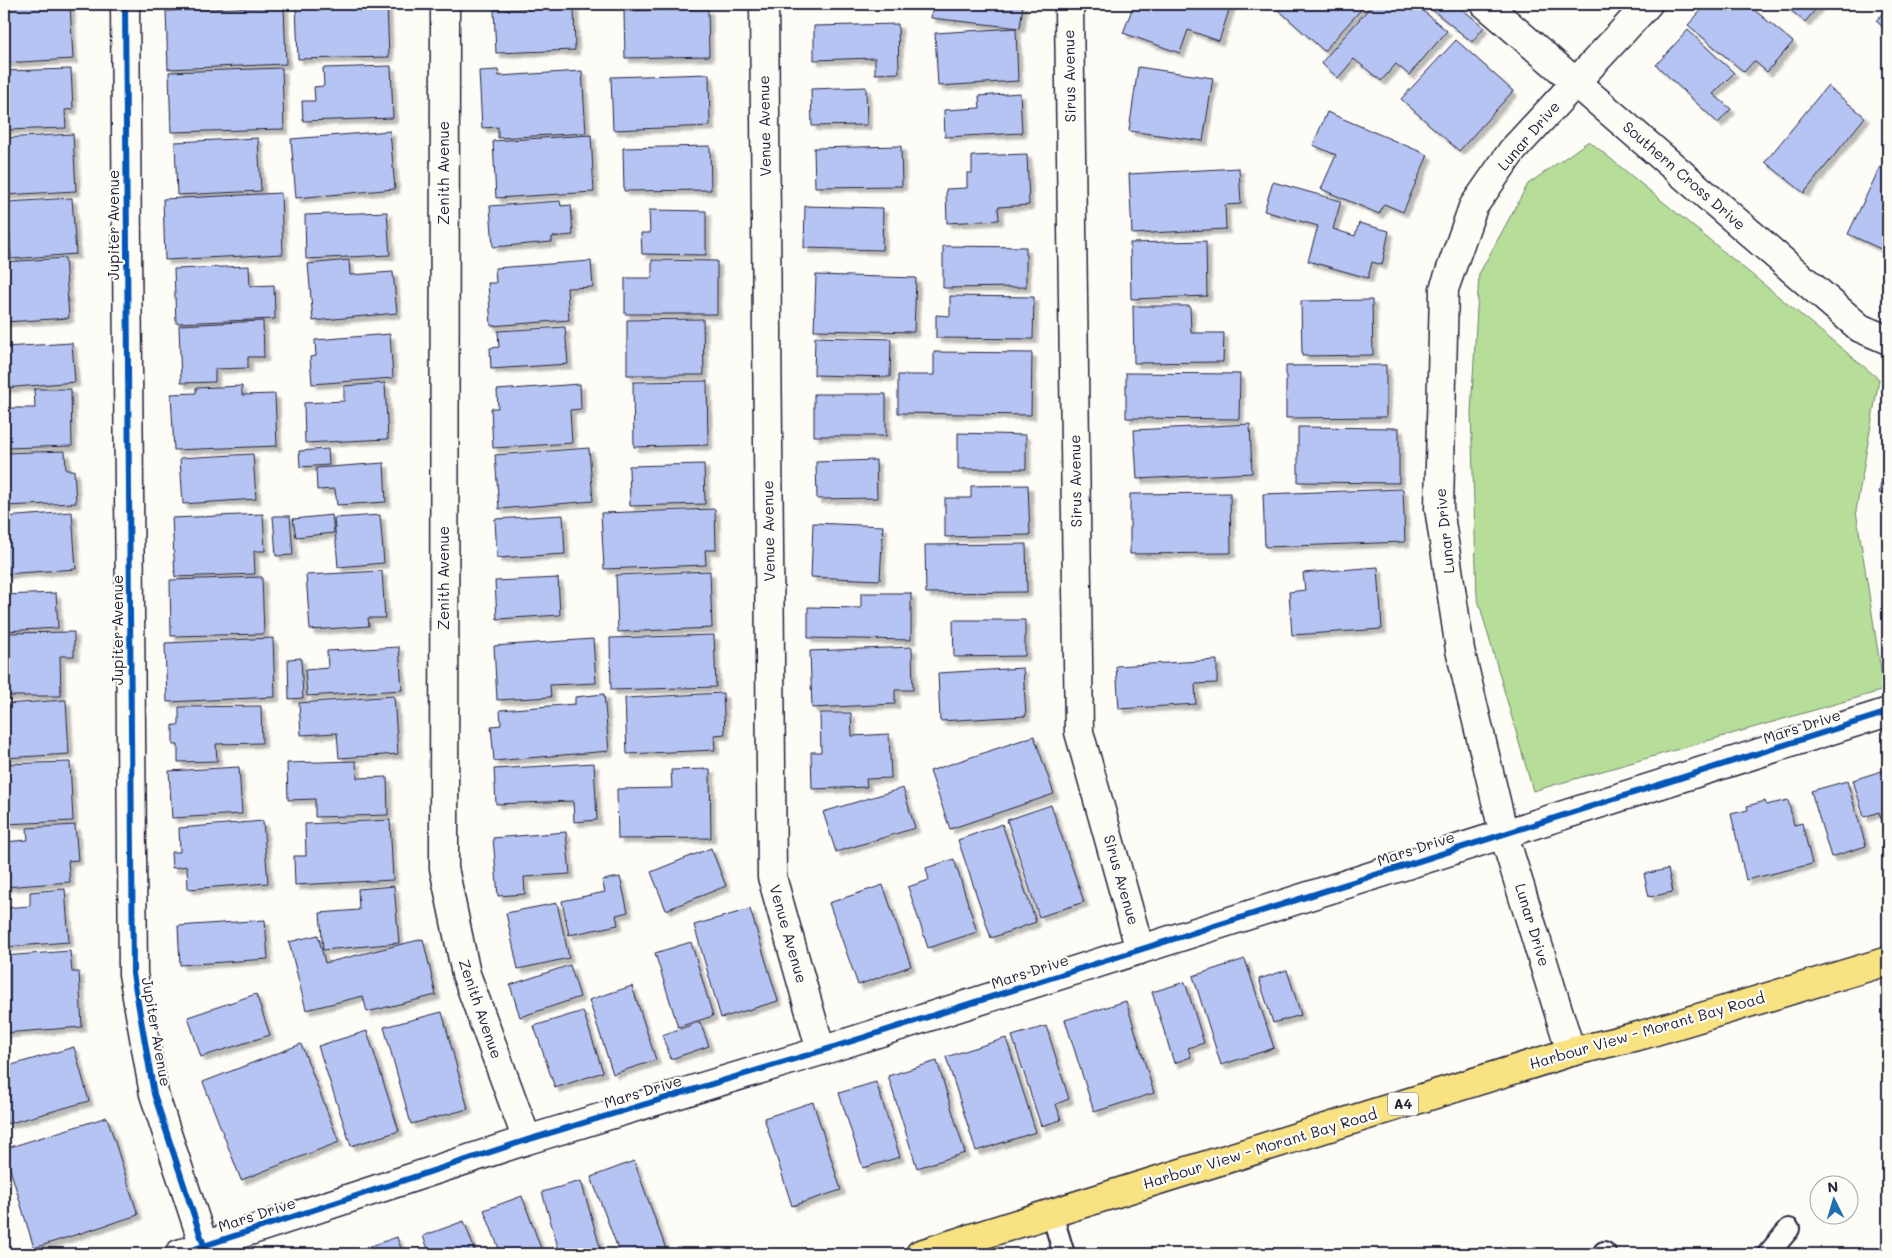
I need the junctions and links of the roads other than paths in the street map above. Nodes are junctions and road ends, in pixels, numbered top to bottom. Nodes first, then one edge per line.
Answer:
1 (125, 4) edge
2 (445, 4) edge
3 (764, 4) edge
4 (1072, 4) edge
5 (1485, 4) edge
6 (1648, 4) edge
7 (1576, 83) junction
8 (1888, 340) edge
9 (1888, 712) edge
10 (1504, 834) junction
11 (1140, 950) junction
12 (1888, 960) edge
13 (821, 1051) junction
14 (1571, 1052) junction
15 (527, 1140) junction
16 (1052, 1214) junction
17 (1789, 1229) dead end
18 (192, 1250) edge
19 (920, 1254) edge
20 (1064, 1254) edge
21 (1768, 1254) edge

1 - 18 street, Jupiter Avenue
2 - 15 street, Zenith Avenue
3 - 13 street, Venue Avenue
4 - 11 street, Sirus Avenue
5 - 7 street, Southern Cross Drive
6 - 7 street, Lunar Drive
7 - 8 street, Southern Cross Drive
7 - 10 street, Lunar Drive
9 - 10 street, Mars Drive
10 - 11 street, Mars Drive
10 - 14 street, Lunar Drive
11 - 13 street, Mars Drive
12 - 14 highway, Harbour View - Morant Bay Road / A4
13 - 15 street, Mars Drive
14 - 16 highway, Harbour View - Morant Bay Road / A4
15 - 18 street, Mars Drive
16 - 19 highway, Harbour View - Morant Bay Road / A4
16 - 20 lane
17 - 21 lane

